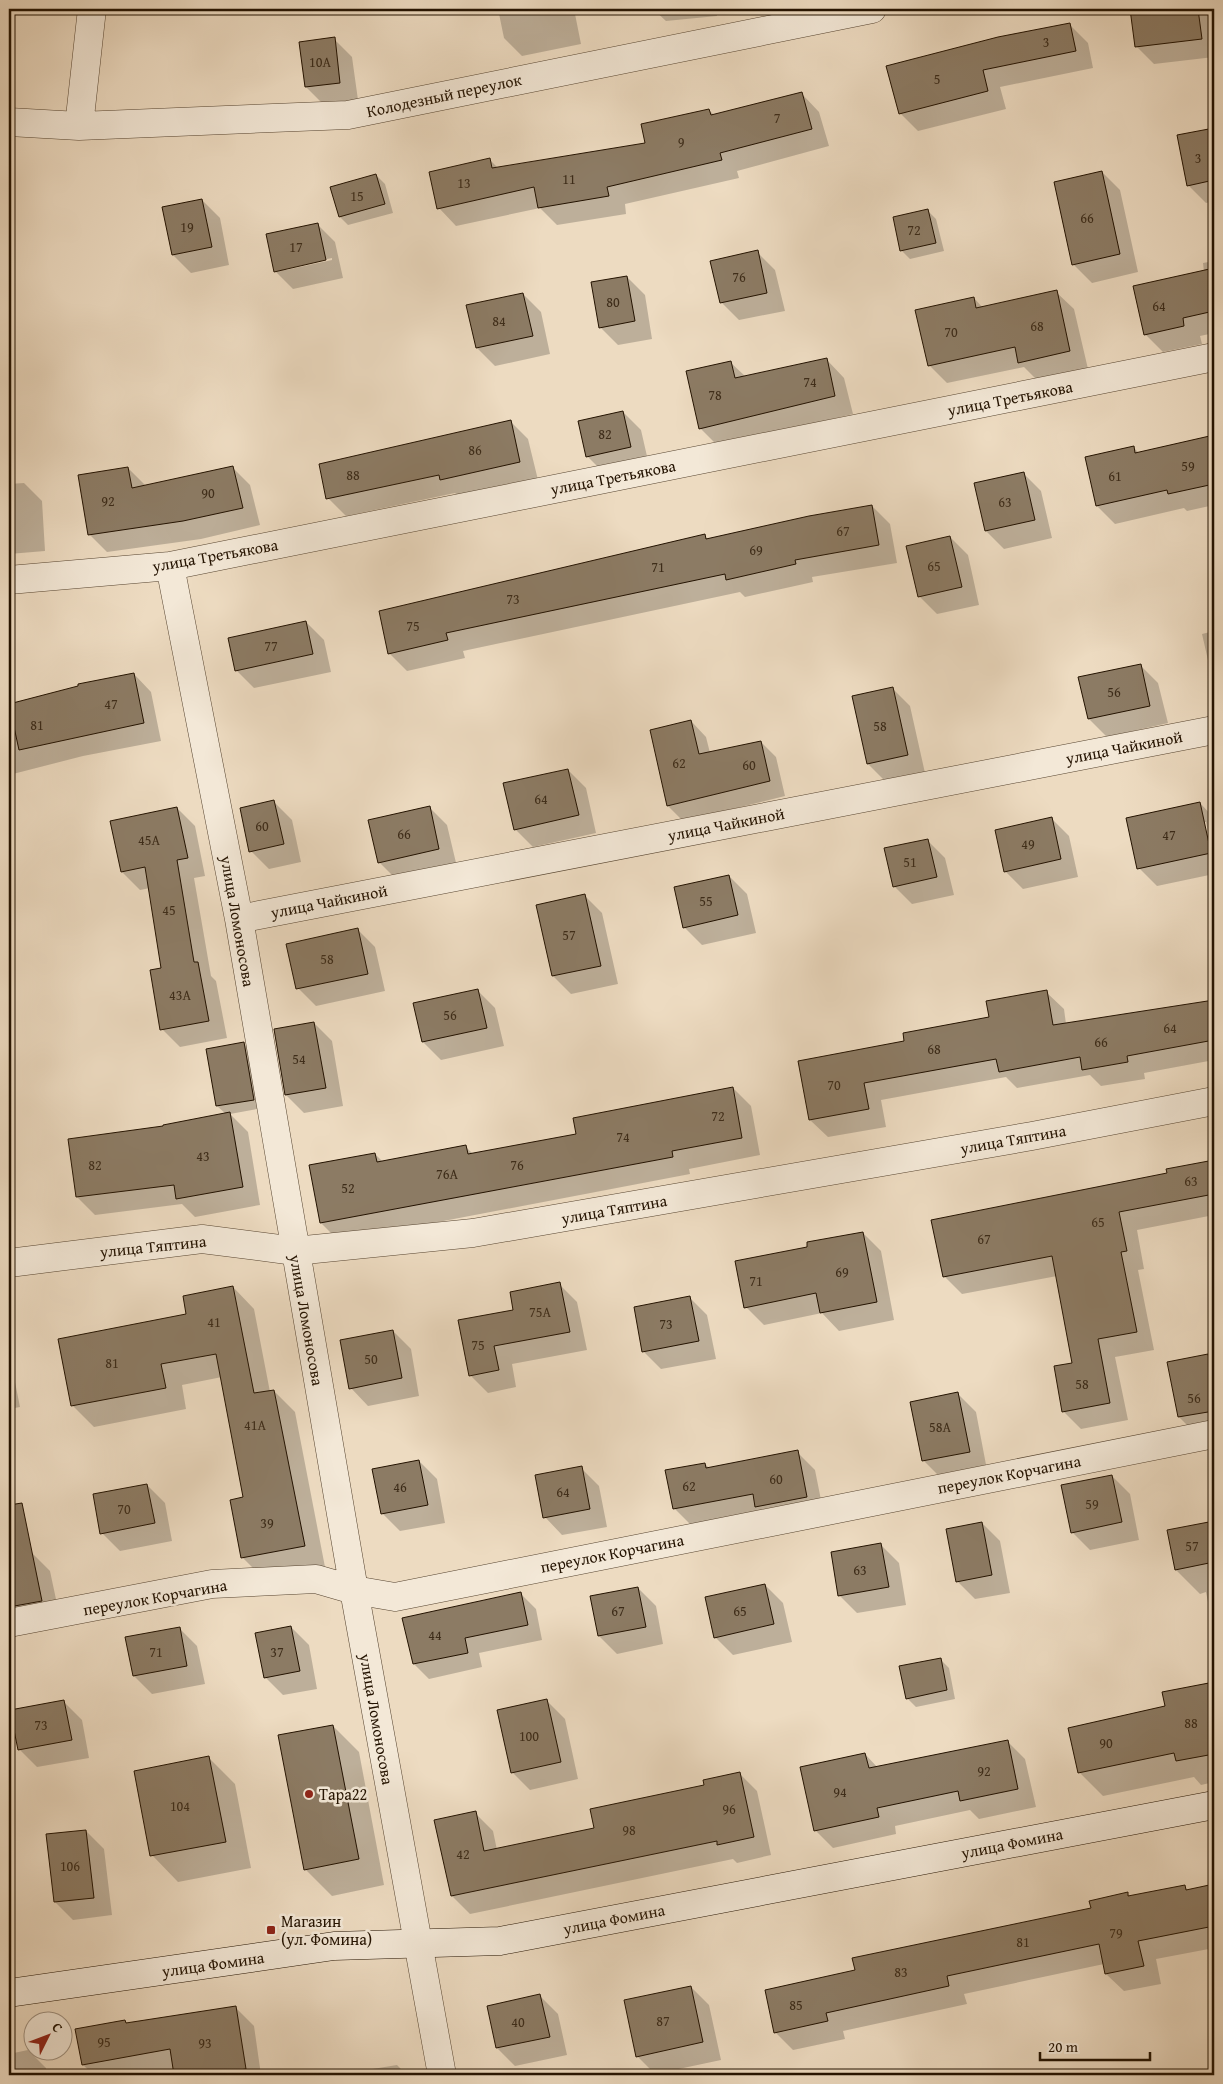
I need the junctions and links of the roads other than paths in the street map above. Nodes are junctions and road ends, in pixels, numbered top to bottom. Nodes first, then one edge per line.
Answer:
1 (92, 9) edge
2 (872, 9) edge
3 (9, 122) edge
4 (79, 126) junction
5 (1214, 357) edge
6 (170, 566) junction
7 (9, 580) edge
8 (1214, 730) edge
9 (239, 918) junction
10 (1214, 1101) edge
11 (295, 1251) junction
12 (9, 1263) edge
13 (1214, 1434) edge
14 (354, 1590) junction
15 (9, 1623) edge
16 (1214, 1805) edge
17 (419, 1944) junction
18 (9, 1993) edge
19 (442, 2075) edge

1 - 4 street
2 - 4 street, Колодезный переулок
3 - 4 street, Колодезный переулок
5 - 6 street, улица Третьякова
6 - 7 street, улица Третьякова
6 - 9 street, улица Ломоносова
8 - 9 street, улица Чайкиной
9 - 11 street, улица Ломоносова
10 - 11 street, улица Тяптина
11 - 12 street, улица Тяптина
11 - 14 street, улица Ломоносова
13 - 14 street, переулок Корчагина
14 - 15 street, переулок Корчагина
14 - 17 street, улица Ломоносова
16 - 17 street, улица Фомина
17 - 18 street, улица Фомина
17 - 19 street, улица Ломоносова

